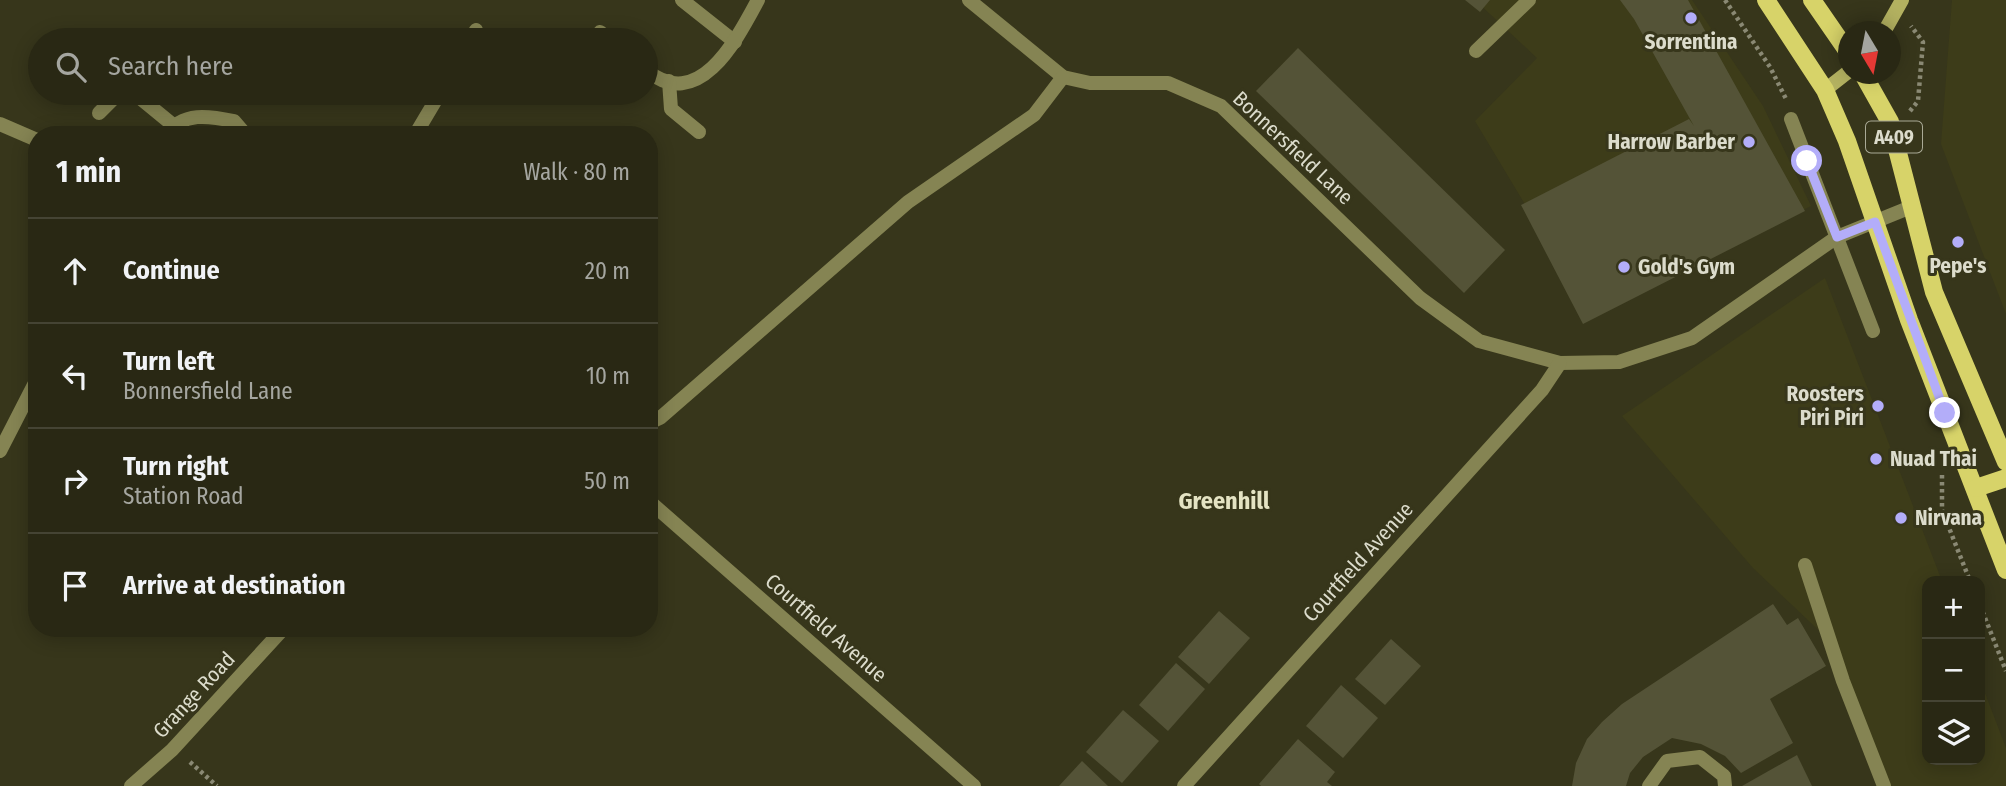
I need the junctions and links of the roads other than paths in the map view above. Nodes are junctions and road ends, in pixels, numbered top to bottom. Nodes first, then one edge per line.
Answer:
1 (682, 0) edge
2 (758, 0) edge
3 (969, 0) edge
4 (1529, 0) edge
5 (1766, 0) edge
6 (1812, 0) edge
7 (1902, 0) edge
8 (1890, 21) edge
9 (1838, 37) edge
10 (735, 42) junction
11 (1476, 51) dead end
12 (1063, 77) junction
13 (658, 79) edge
14 (1838, 80) edge
15 (669, 81) junction
16 (1869, 84) edge
17 (1825, 90) junction
18 (107, 105) edge
19 (146, 105) edge
20 (433, 105) edge
21 (99, 113) dead end
22 (1791, 119) road end
23 (0, 124) edge
24 (166, 126) edge
25 (178, 126) edge
26 (238, 126) edge
27 (420, 126) edge
28 (699, 132) dead end
29 (28, 136) edge
30 (1911, 207) junction
31 (1875, 222) junction
32 (1837, 237) junction
33 (1872, 331) dead end
34 (1560, 363) junction
35 (28, 397) edge
36 (658, 419) edge
37 (0, 451) edge
38 (2006, 462) edge
39 (2006, 478) edge
40 (1976, 488) junction
41 (658, 509) edge
42 (1998, 527) edge
43 (1805, 565) dead end
44 (2006, 570) edge
45 (276, 637) edge
46 (131, 786) edge
47 (974, 786) edge
48 (1184, 786) edge
49 (1649, 786) edge
50 (1725, 786) edge
51 (1884, 786) edge

1 - 10 street
2 - 10 street
3 - 12 street
4 - 11 street
5 - 17 main road, A409
6 - 9 main road
7 - 8 main road
10 - 15 street
12 - 34 street, Bonnersfield Lane
12 - 36 street
13 - 15 street
14 - 17 main road
15 - 28 street
16 - 30 main road, A409
17 - 31 main road, A409
18 - 21 street
19 - 24 street
20 - 27 street
22 - 32 street
23 - 29 street
25 - 26 street
30 - 31 street, Bonnersfield Lane
30 - 38 main road, A409
31 - 32 street, Bonnersfield Lane
31 - 40 main road, A409
32 - 33 street
32 - 34 street, Bonnersfield Lane
34 - 48 street, Courtfield Avenue
35 - 37 street
39 - 40 main road
40 - 42 main road, A409
41 - 47 street, Courtfield Avenue
42 - 44 main road, A409
43 - 51 street
45 - 46 street, Grange Road
49 - 50 street

